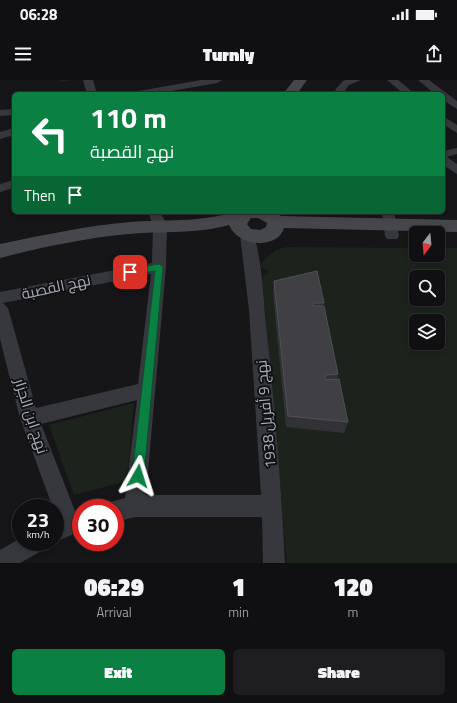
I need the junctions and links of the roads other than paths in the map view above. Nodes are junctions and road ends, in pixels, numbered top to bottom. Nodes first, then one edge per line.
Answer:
1 (88, 80) edge
2 (217, 80) edge
3 (301, 80) edge
4 (356, 80) edge
5 (392, 80) edge
6 (423, 80) edge
7 (174, 83) edge
8 (190, 86) edge
9 (91, 92) edge
10 (145, 92) edge
11 (292, 92) edge
12 (341, 92) edge
13 (407, 92) edge
14 (438, 92) edge
15 (445, 97) edge
16 (457, 106) edge
17 (12, 112) edge
18 (0, 113) edge
19 (445, 121) edge
20 (457, 130) edge
21 (12, 132) edge
22 (0, 136) edge
23 (457, 151) edge
24 (445, 154) edge
25 (445, 161) edge
26 (457, 170) edge
27 (12, 185) edge
28 (0, 188) edge
29 (262, 214) edge
30 (265, 214) edge
31 (247, 222) edge
32 (158, 223) edge
33 (270, 224) edge
34 (390, 224) edge
35 (457, 226) edge
36 (409, 233) edge
37 (445, 236) edge
38 (457, 236) edge
39 (0, 251) edge
40 (0, 261) edge
41 (253, 264) junction
42 (159, 267) junction
43 (0, 298) edge
44 (0, 308) edge
45 (147, 390) junction
46 (29, 418) junction
47 (273, 506) junction
48 (125, 508) edge
49 (68, 524) edge
50 (19, 551) edge
51 (0, 562) edge
52 (274, 563) edge

1 - 9 street
2 - 8 street
3 - 11 main road
4 - 12 street
5 - 13 street
6 - 14 street
7 - 8 street
7 - 10 street
15 - 16 street
17 - 18 street
19 - 20 street
21 - 22 street
23 - 24 street
25 - 26 street
27 - 28 street
29 - 31 main road
30 - 33 main road
31 - 32 main road
31 - 33 main road
31 - 41 street, نهج 9 أفريل 1938
32 - 39 main road
32 - 40 main road
32 - 42 street
33 - 34 main road
33 - 41 street
34 - 35 main road
34 - 36 main road
37 - 38 main road
41 - 47 street, نهج 9 أفريل 1938
42 - 43 street, نهج القصبة
42 - 45 street
44 - 46 street, نهج ابن الجزار
45 - 46 street
45 - 48 street
46 - 49 street, نهج ابن الجزار
47 - 48 street
47 - 52 street, نهج 9 أفريل 1938
50 - 51 street

